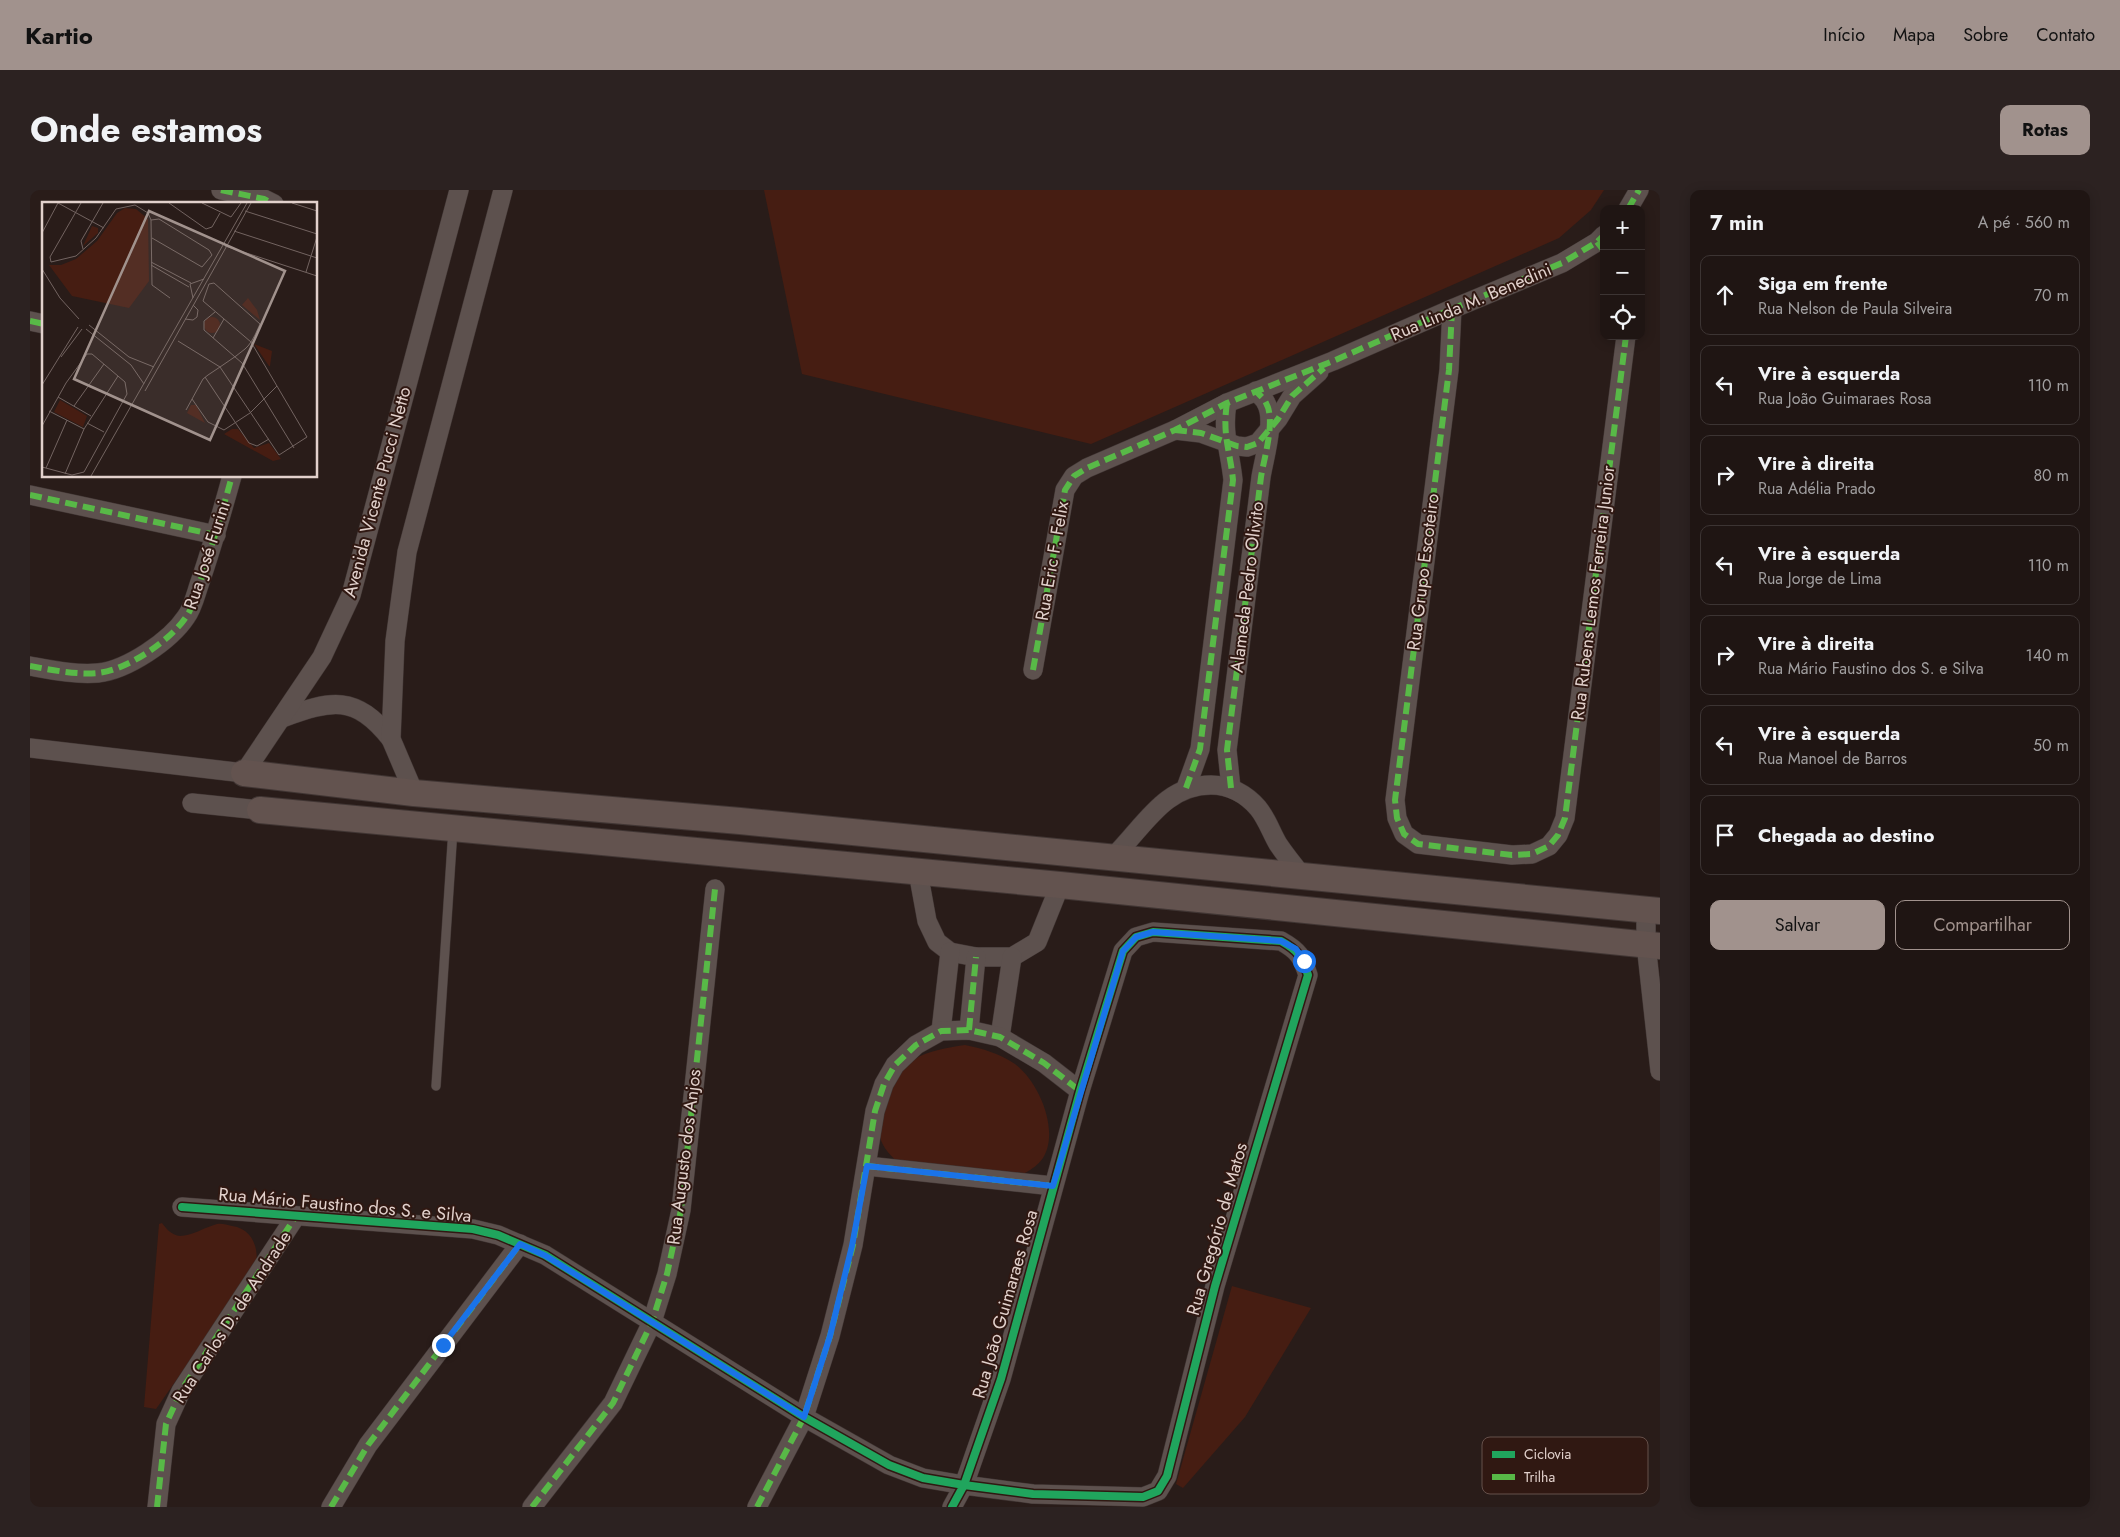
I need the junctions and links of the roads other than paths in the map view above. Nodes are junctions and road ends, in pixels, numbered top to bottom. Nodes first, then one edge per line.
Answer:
1 (222, 190) edge
2 (459, 190) edge
3 (503, 190) edge
4 (1639, 190) edge
5 (270, 202) edge
6 (1630, 205) edge
7 (1600, 243) edge
8 (1452, 309) junction
9 (1625, 340) edge
10 (1334, 361) junction
11 (1256, 391) junction
12 (1226, 403) junction
13 (1175, 430) junction
14 (1269, 432) junction
15 (1225, 443) junction
16 (231, 478) edge
17 (30, 495) edge
18 (216, 534) junction
19 (30, 666) edge
20 (1033, 670) dead end
21 (282, 718) junction
22 (391, 739) junction
23 (30, 748) edge
24 (244, 773) junction
25 (295, 779) junction
26 (1186, 788) junction
27 (1231, 788) junction
28 (414, 793) junction
29 (192, 803) dead end
30 (260, 810) junction
31 (740, 821) junction
32 (454, 827) junction
33 (1549, 846) joint
34 (737, 854) junction
35 (1113, 857) junction
36 (918, 872) junction
37 (1304, 878) junction
38 (1365, 883) junction
39 (1060, 885) junction
40 (715, 889) dead end
41 (1653, 911) edge
42 (1362, 915) junction
43 (1136, 937) joint
44 (1653, 945) edge
45 (950, 952) junction
46 (976, 956) junction
47 (1012, 957) junction
48 (969, 1030) junction
49 (941, 1031) junction
50 (1000, 1037) junction
51 (1660, 1071) edge
52 (436, 1086) dead end
53 (1080, 1091) junction
54 (867, 1166) junction
55 (1053, 1186) junction
56 (182, 1207) dead end
57 (296, 1216) junction
58 (520, 1244) junction
59 (652, 1322) junction
60 (804, 1417) junction
61 (964, 1485) junction
62 (1158, 1491) joint
63 (157, 1507) edge
64 (331, 1507) edge
65 (532, 1507) edge
66 (757, 1507) edge
67 (952, 1507) edge

1 - 5 street
2 - 21 street, Avenida Vicente Pucci Netto
3 - 22 street
4 - 6 street
7 - 8 street, Rua Linda M. Benedini
8 - 10 street, Rua Linda M. Benedini
8 - 33 street, Rua Grupo Escoteiro
9 - 33 street, Rua Rubens Lemos Ferreira Junior
10 - 11 street, Rua Linda M. Benedini
10 - 14 street, Rua Linda M. Benedini
11 - 12 street, Rua Linda M. Benedini
11 - 14 street, Alameda Pedro Olivito
12 - 13 street, Rua Linda M. Benedini
12 - 15 street, Alameda Pedro Olivito
13 - 15 street, Rua Linda M. Benedini
13 - 20 street, Rua Eric F. Felix
14 - 15 street, Rua Linda M. Benedini
14 - 27 street, Alameda Pedro Olivito
15 - 26 street, Alameda Pedro Olivito
16 - 18 street, Rua José Furini
17 - 18 street
18 - 19 street, Rua José Furini
21 - 22 street
21 - 24 street, Avenida Vicente Pucci Netto
22 - 28 street
23 - 24 street
24 - 25 street
24 - 30 street
25 - 28 street
25 - 30 street
26 - 27 street
26 - 35 street
27 - 37 street
28 - 31 street
29 - 30 street
30 - 32 street
31 - 34 street
31 - 35 street
32 - 34 street
32 - 52 lane
34 - 36 street
35 - 37 street
36 - 39 street
36 - 45 street
37 - 38 street
38 - 41 street
38 - 42 street
39 - 42 street
39 - 47 street
40 - 59 street, Rua Augusto dos Anjos
41 - 44 street
42 - 44 street
43 - 53 street, Rua João Guimaraes Rosa
43 - 62 street, Rua Gregório de Matos
44 - 51 street
45 - 46 street
45 - 49 street
46 - 47 street
46 - 48 street
47 - 50 street
48 - 49 street
48 - 50 street
49 - 54 street
50 - 53 street
53 - 55 street, Rua João Guimaraes Rosa
54 - 55 street
54 - 60 street
55 - 61 street, Rua João Guimaraes Rosa
56 - 57 street, Rua Mário Faustino dos S. e Silva
57 - 58 street, Rua Mário Faustino dos S. e Silva
57 - 63 street, Rua Carlos D. de Andrade
58 - 59 street, Rua Mário Faustino dos S. e Silva
58 - 64 street
59 - 60 street, Rua Mário Faustino dos S. e Silva
59 - 65 street, Rua Augusto dos Anjos
60 - 61 street, Rua Mário Faustino dos S. e Silva
60 - 66 street
61 - 62 street, Rua Mário Faustino dos S. e Silva
61 - 67 street, Rua João Guimaraes Rosa

